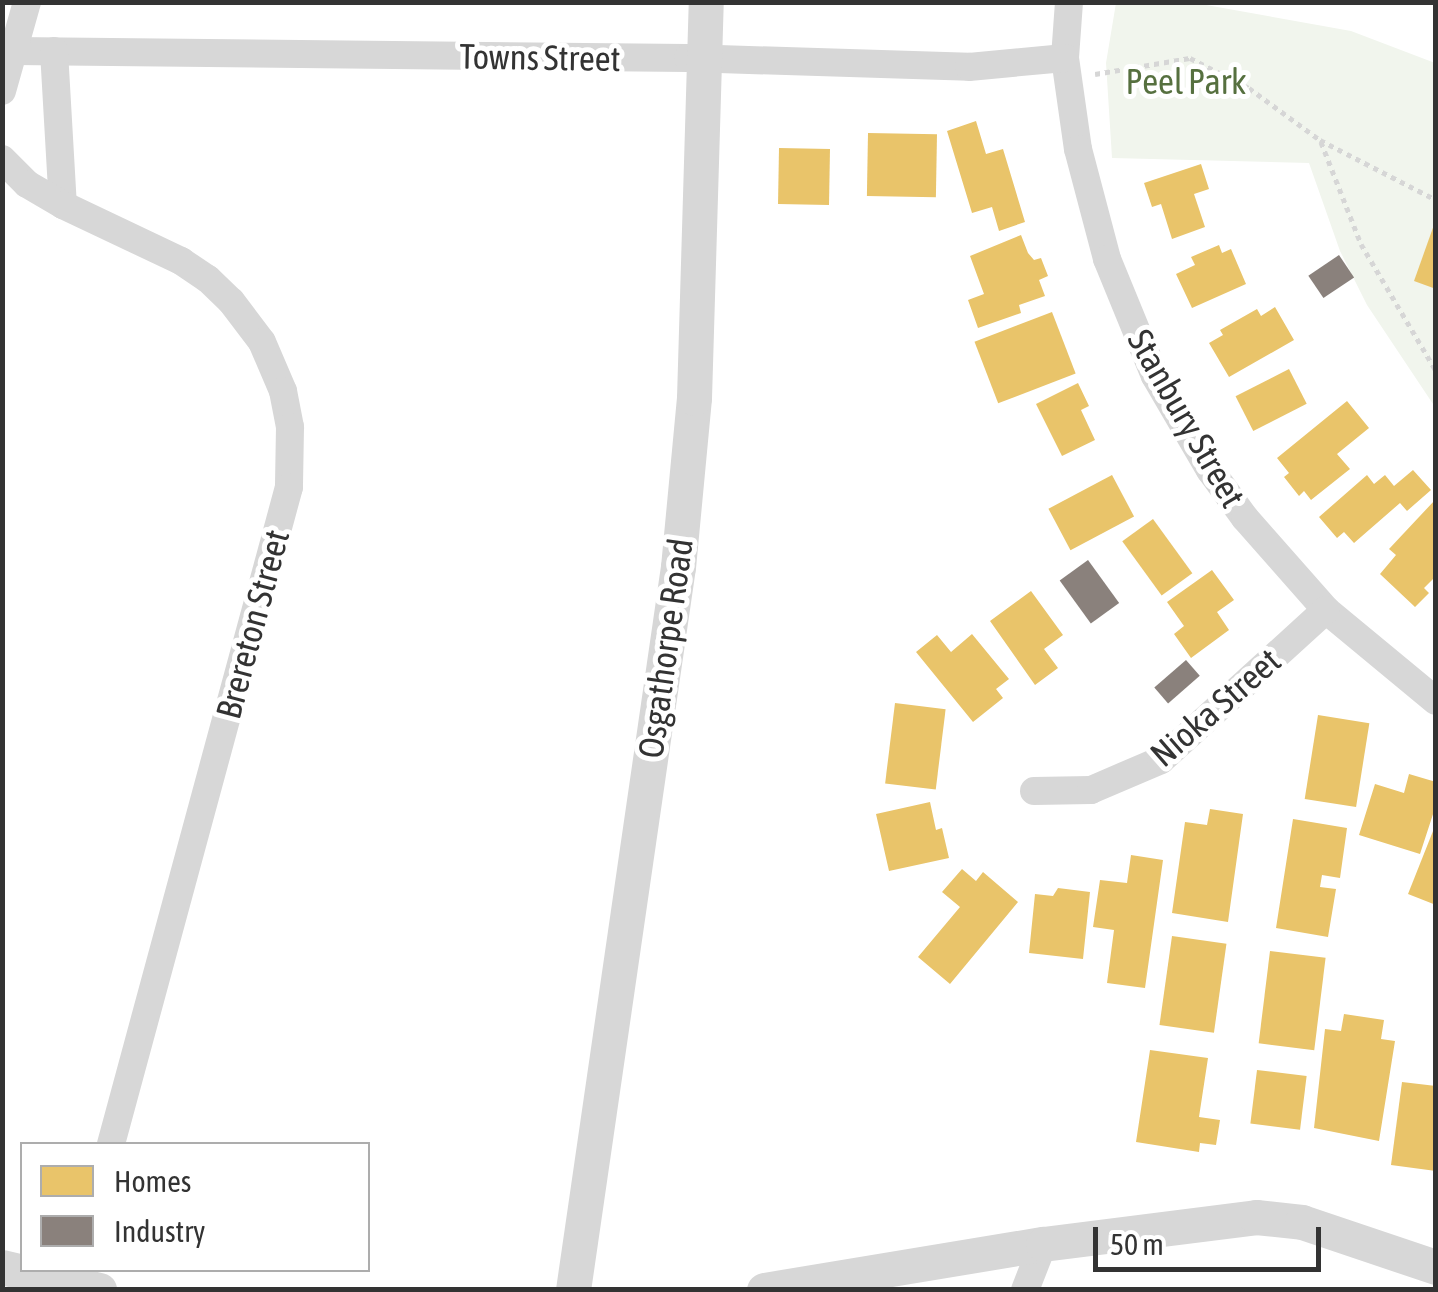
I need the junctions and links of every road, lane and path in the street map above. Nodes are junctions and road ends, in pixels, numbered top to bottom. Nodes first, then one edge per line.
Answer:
1 (27, 2) edge
2 (706, 2) edge
3 (1069, 2) edge
4 (14, 51) junction
5 (54, 52) junction
6 (702, 58) junction
7 (1066, 68) junction
8 (2, 91) edge
9 (1320, 140) junction
10 (2, 159) edge
11 (1436, 200) edge
12 (63, 205) junction
13 (1436, 371) edge
14 (1326, 610) junction
15 (1436, 701) edge
16 (1034, 791) dead end
17 (112, 1142) edge
18 (1043, 1244) junction
19 (1436, 1267) edge
20 (31, 1272) edge
21 (83, 1281) edge
22 (573, 1290) edge
23 (764, 1290) edge
24 (1025, 1290) edge

1 - 4 street
2 - 6 street, Osgathorpe Road
3 - 7 street, Stanbury Street
4 - 5 street, Towns Street
4 - 8 street
5 - 6 street, Towns Street
5 - 12 street
6 - 7 street, Towns Street
6 - 22 street, Osgathorpe Road
7 - 9 path
7 - 14 street, Stanbury Street
9 - 11 path
9 - 13 path
10 - 12 street, Brereton Street
12 - 17 street, Brereton Street
14 - 15 street, Stanbury Street
14 - 16 street, Nioka Street
18 - 19 street
18 - 23 street
18 - 24 street
20 - 21 street

